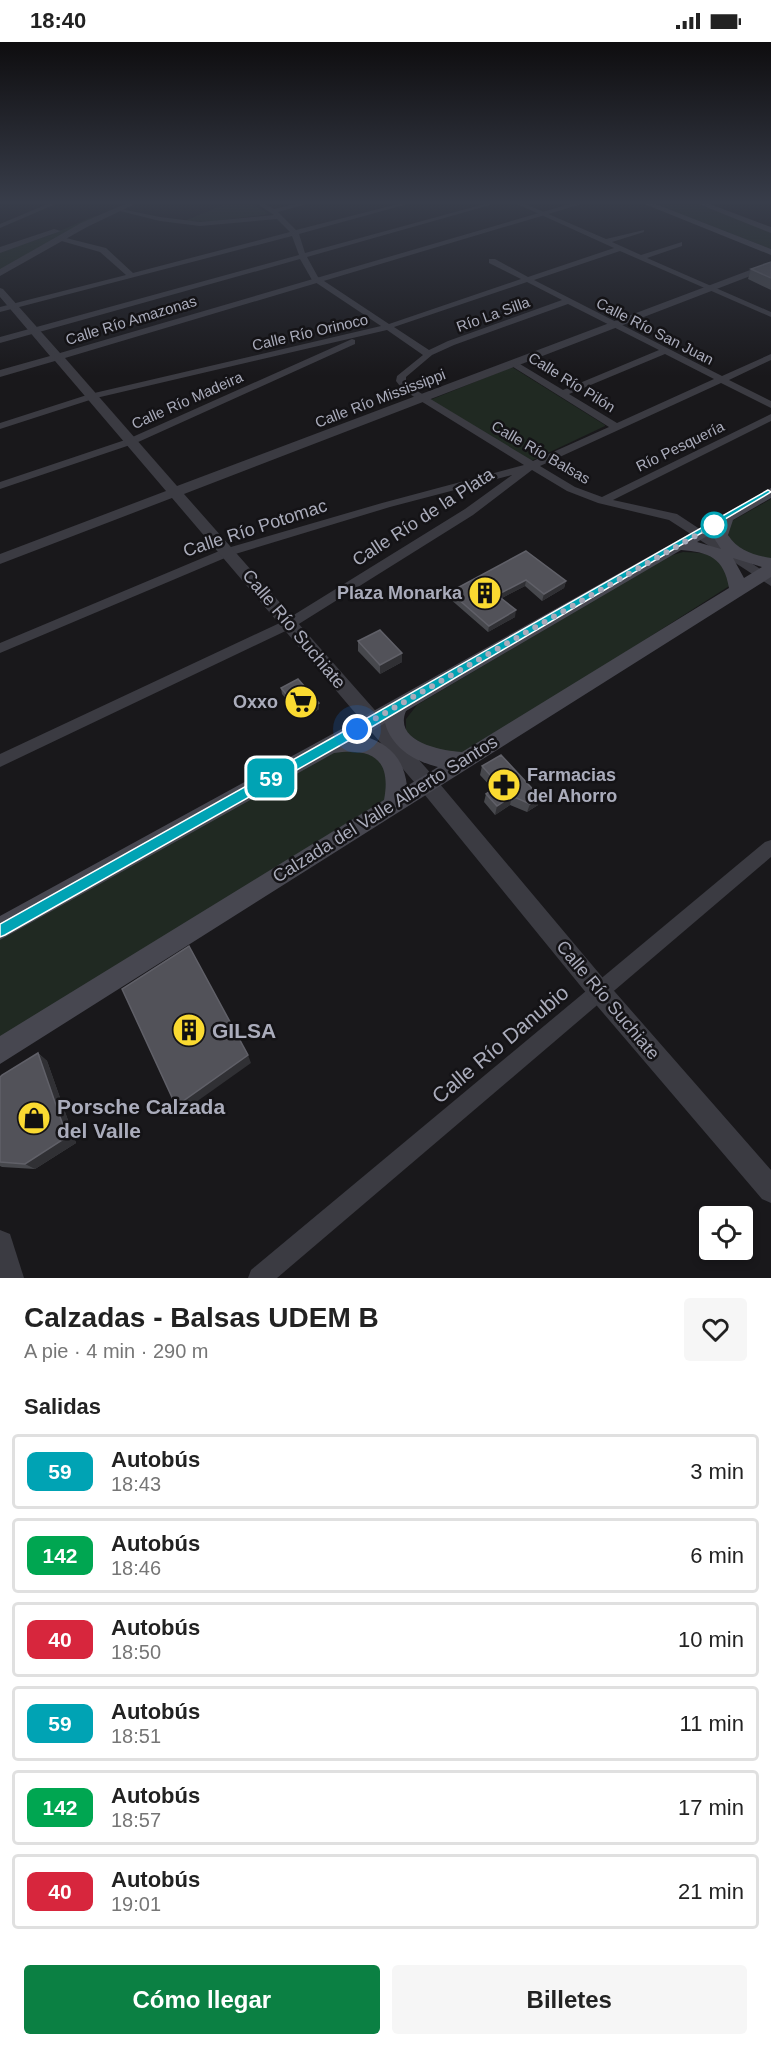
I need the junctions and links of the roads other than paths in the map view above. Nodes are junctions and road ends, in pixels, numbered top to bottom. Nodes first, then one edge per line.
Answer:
1 (21, 261) edge
2 (115, 261) edge
3 (187, 261) edge
4 (290, 261) edge
5 (305, 261) edge
6 (382, 261) edge
7 (492, 261) dead end
8 (584, 261) edge
9 (650, 261) edge
10 (771, 265) edge
11 (0, 273) edge
12 (131, 275) junction
13 (317, 280) junction
14 (527, 280) junction
15 (711, 288) junction
16 (0, 291) edge
17 (568, 301) junction
18 (15, 306) junction
19 (0, 310) edge
20 (771, 315) edge
21 (615, 325) junction
22 (384, 328) junction
23 (36, 330) junction
24 (0, 340) edge
25 (665, 351) junction
26 (428, 355) junction
27 (59, 357) junction
28 (771, 357) edge
29 (512, 363) junction
30 (0, 374) edge
31 (720, 379) junction
32 (562, 394) junction
33 (93, 396) junction
34 (422, 398) junction
35 (771, 405) edge
36 (771, 417) edge
37 (0, 426) edge
38 (616, 427) junction
39 (132, 441) junction
40 (531, 466) junction
41 (483, 478) junction
42 (0, 486) edge
43 (176, 492) junction
44 (771, 492) edge
45 (496, 493) junction
46 (602, 501) junction
47 (727, 517) junction
48 (700, 533) junction
49 (677, 545) junction
50 (228, 552) junction
51 (0, 559) edge
52 (768, 572) edge
53 (737, 589) junction
54 (289, 624) junction
55 (0, 648) edge
56 (400, 704) junction
57 (371, 720) junction
58 (323, 748) junction
59 (465, 760) junction
60 (0, 761) edge
61 (427, 783) junction
62 (394, 803) junction
63 (771, 847) edge
64 (0, 929) edge
65 (600, 992) junction
66 (2, 1049) edge
67 (771, 1190) edge
68 (0, 1244) edge
69 (10, 1278) edge
70 (259, 1278) edge

1 - 11 street
2 - 12 street
3 - 12 street
4 - 23 street
5 - 13 street
6 - 13 street, Calle Río Amazonas
7 - 14 street, Calle Río San Juan
8 - 14 street, Calle Río Orinoco
9 - 15 street
10 - 15 street, Calle Río Mississippi
12 - 18 street
13 - 22 street
13 - 27 street, Calle Río Amazonas
14 - 17 street, Calle Río San Juan
14 - 22 street, Calle Río Orinoco
15 - 20 street
15 - 21 street, Calle Río Mississippi
16 - 18 street, Calle Río Suchiate
17 - 21 street, Calle Río San Juan
17 - 26 street, Río La Silla
18 - 19 street
18 - 23 street, Calle Río Suchiate
21 - 25 street, Calle Río San Juan
21 - 29 street, Calle Río Mississippi
22 - 26 street
22 - 33 street, Calle Río Orinoco
22 - 39 street, Calle Río Madeira
23 - 24 street
23 - 27 street, Calle Río Suchiate
25 - 31 street, Calle Río San Juan
25 - 32 street
26 - 34 street, Calle Río Balsas
27 - 30 street, Calle Río Amazonas
27 - 33 street, Calle Río Suchiate
28 - 31 street, Calle Río de la Plata
29 - 32 street, Calle Río Pilón
29 - 34 street, Calle Río Mississippi
31 - 35 street, Calle Río San Juan
31 - 38 street, Calle Río de la Plata
32 - 38 street, Calle Río Pilón
33 - 37 street, Calle Río Orinoco
33 - 39 street, Calle Río Suchiate
34 - 40 street, Calle Río Balsas
34 - 43 street, Calle Río Mississippi
36 - 46 street, Río Pesquería
38 - 40 street, Calle Río de la Plata
39 - 42 street, Calle Río Madeira
39 - 43 street, Calle Río Suchiate
40 - 41 street, Calle Río Potomac
40 - 45 street, Calle Río de la Plata
40 - 46 street, Calle Río Balsas
41 - 45 street
41 - 50 street, Calle Río Potomac
43 - 50 street, Calle Río Suchiate
43 - 51 street, Calle Río Mississippi
44 - 47 main road
45 - 54 street, Calle Río de la Plata
46 - 48 street, Calle Río Balsas
47 - 48 main road
47 - 52 main road
48 - 49 main road
48 - 52 street, Calle Río Balsas
49 - 53 main road
49 - 56 main road
50 - 54 street, Calle Río Suchiate
50 - 55 street, Calle Río Potomac
52 - 53 main road, Calzada del Valle Alberto Santos
53 - 59 main road, Calzada del Valle Alberto Santos
54 - 57 street, Calle Río Suchiate
54 - 60 street, Calle Río de la Plata
56 - 57 main road
56 - 59 main road
57 - 58 main road
57 - 61 street, Calle Río Suchiate
58 - 62 main road
58 - 64 main road
59 - 61 main road, Calzada del Valle Alberto Santos
61 - 62 main road, Calzada del Valle Alberto Santos
61 - 65 street, Calle Río Suchiate
62 - 66 main road, Calzada del Valle Alberto Santos
63 - 65 street, Calle Río Danubio
65 - 67 street, Calle Río Suchiate
65 - 70 street, Calle Río Danubio
68 - 69 street

